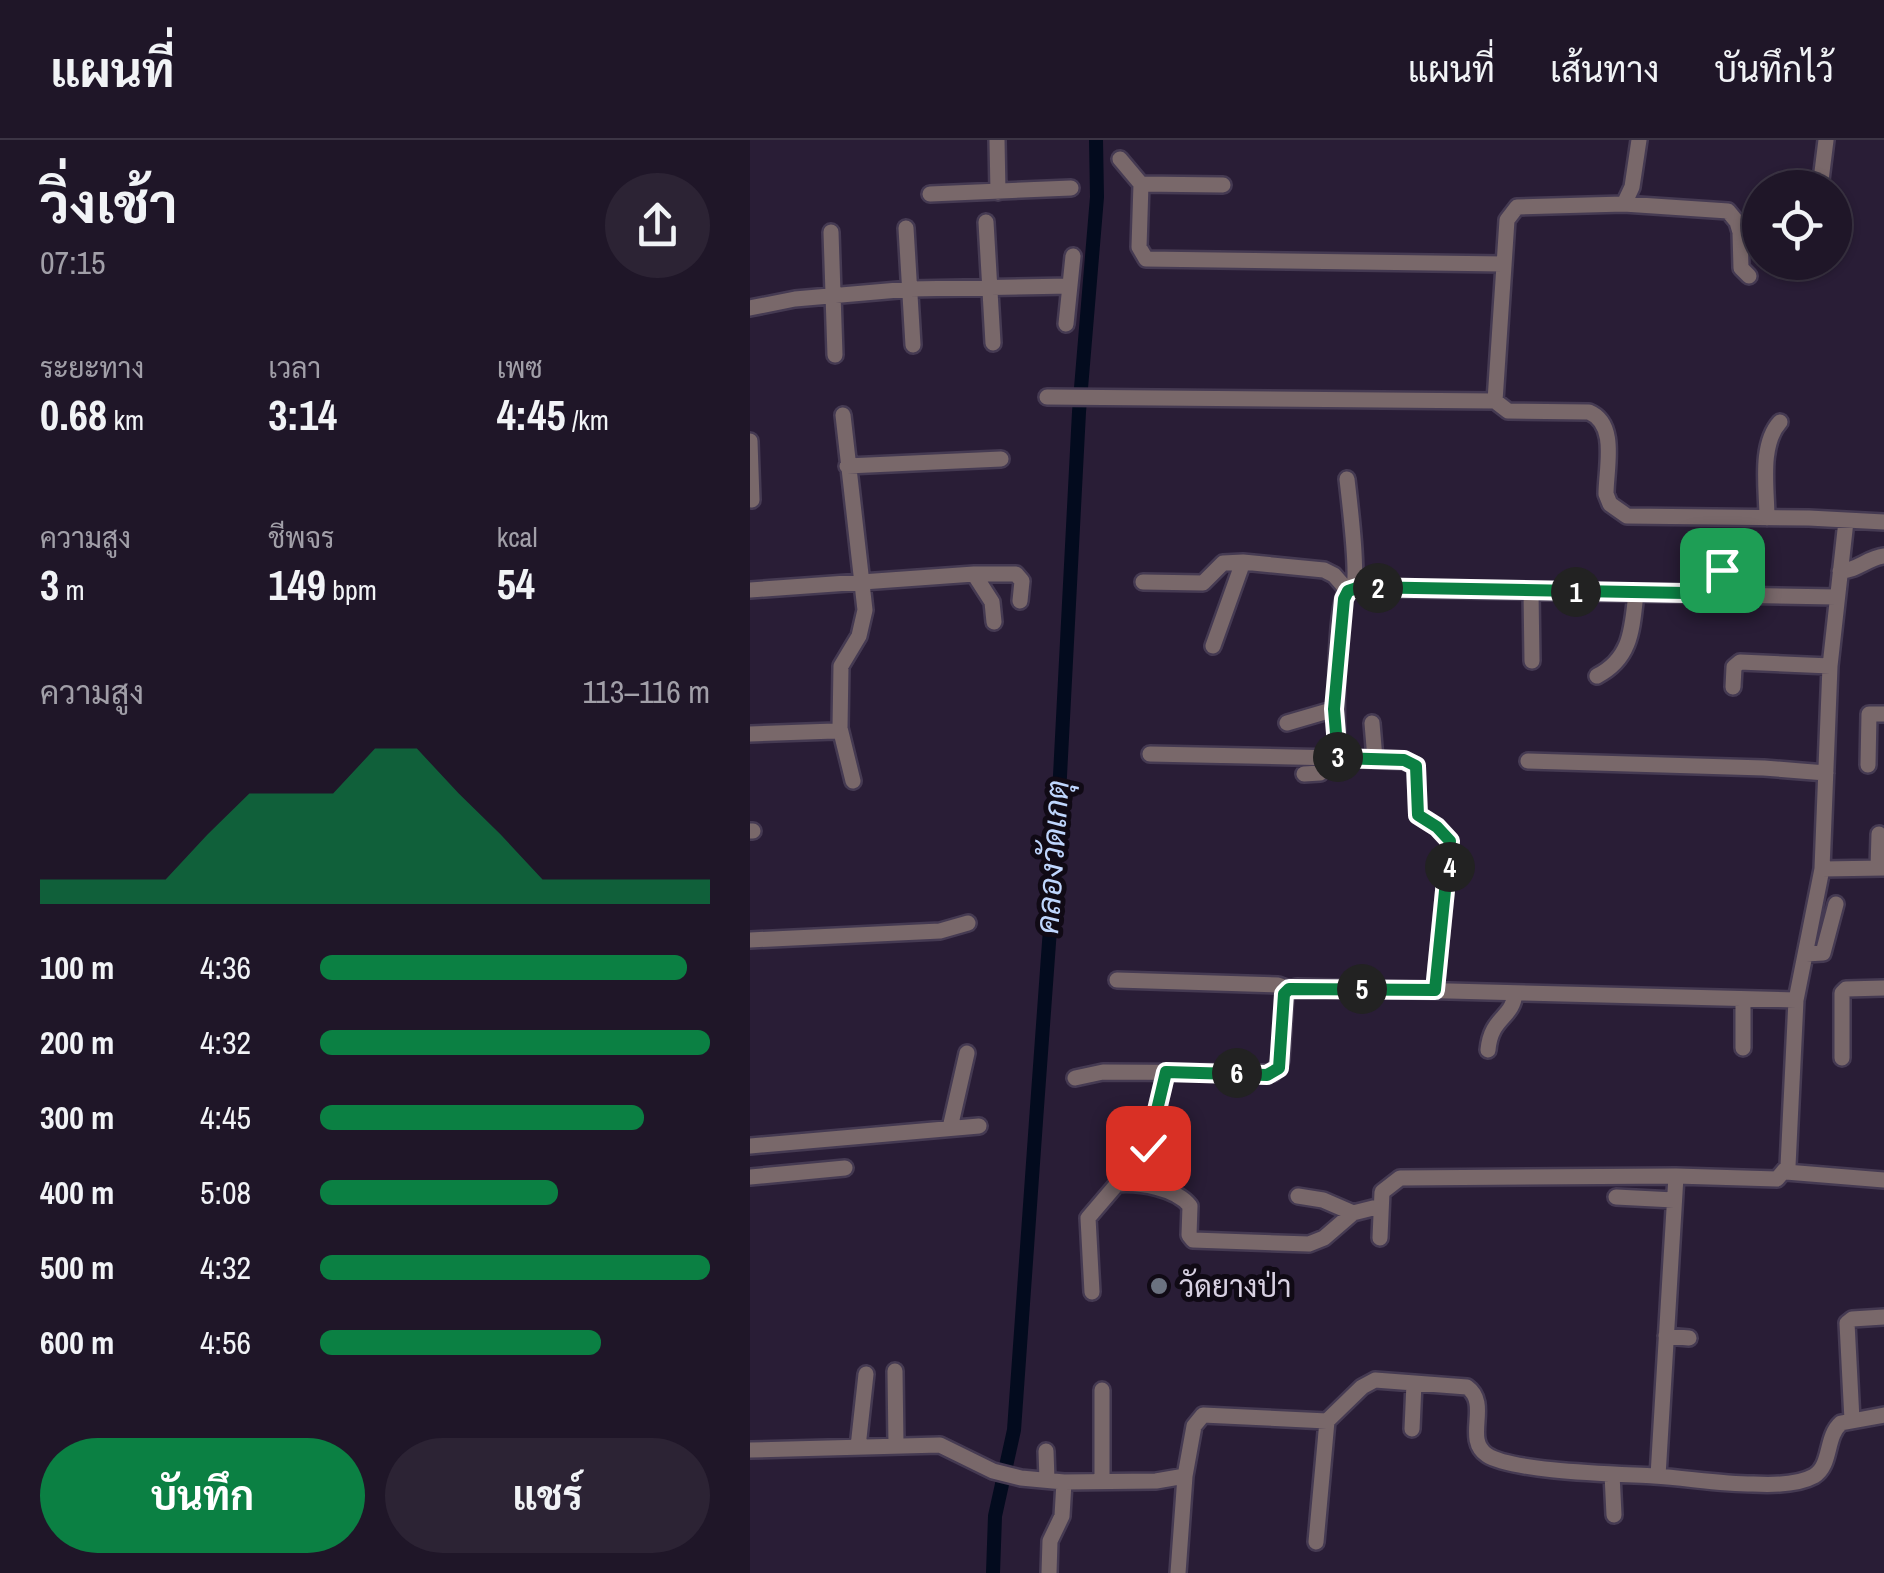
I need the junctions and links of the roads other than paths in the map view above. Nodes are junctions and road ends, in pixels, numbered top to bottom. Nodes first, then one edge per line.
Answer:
1 (997, 140) edge
2 (1640, 140) edge
3 (1826, 140) edge
4 (1120, 159) dead end
5 (1822, 170) edge
6 (1142, 184) junction
7 (1223, 186) dead end
8 (1071, 188) dead end
9 (998, 192) junction
10 (930, 194) dead end
11 (1624, 204) junction
12 (986, 222) dead end
13 (906, 228) dead end
14 (831, 232) dead end
15 (1074, 256) dead end
16 (1503, 264) junction
17 (1742, 269) edge
18 (1070, 286) junction
19 (991, 289) junction
20 (910, 290) junction
21 (834, 297) junction
22 (750, 308) edge
23 (1066, 324) dead end
24 (993, 343) dead end
25 (914, 346) dead end
26 (835, 355) dead end
27 (1047, 397) dead end
28 (1495, 401) junction
29 (843, 415) dead end
30 (1780, 422) dead end
31 (750, 441) edge
32 (1001, 460) dead end
33 (847, 466) junction
34 (1347, 479) dead end
35 (752, 500) edge
36 (1767, 518) junction
37 (1846, 521) junction
38 (1884, 522) edge
39 (1884, 556) edge
40 (1243, 562) junction
41 (1703, 568) dead end
42 (1840, 571) junction
43 (974, 574) junction
44 (1143, 582) dead end
45 (861, 583) junction
46 (750, 590) edge
47 (1350, 590) junction
48 (1531, 591) junction
49 (1636, 593) junction
50 (1740, 594) junction
51 (1836, 598) junction
52 (1020, 601) dead end
53 (994, 622) dead end
54 (1213, 646) dead end
55 (1532, 661) dead end
56 (1830, 666) junction
57 (1597, 676) dead end
58 (1733, 687) dead end
59 (1334, 709) junction
60 (1884, 714) edge
61 (1288, 723) dead end
62 (1372, 723) dead end
63 (840, 728) junction
64 (750, 734) edge
65 (1150, 754) dead end
66 (1332, 758) junction
67 (1376, 760) junction
68 (1528, 762) dead end
69 (1868, 765) dead end
70 (1826, 773) junction
71 (1304, 774) dead end
72 (852, 781) dead end
73 (1879, 834) dead end
74 (1881, 868) edge
75 (1822, 869) junction
76 (1836, 904) dead end
77 (968, 923) dead end
78 (750, 940) edge
79 (1806, 954) junction
80 (1117, 980) dead end
81 (1884, 988) edge
82 (1289, 989) junction
83 (1435, 990) junction
84 (1515, 993) junction
85 (1743, 999) junction
86 (1796, 1000) junction
87 (1743, 1048) dead end
88 (1488, 1050) dead end
89 (967, 1053) dead end
90 (1842, 1058) dead end
91 (1166, 1072) junction
92 (1075, 1078) dead end
93 (979, 1126) dead end
94 (950, 1128) junction
95 (750, 1146) edge
96 (1148, 1148) dead end
97 (845, 1168) dead end
98 (1786, 1172) junction
99 (1676, 1176) junction
100 (750, 1177) edge
101 (1884, 1180) edge
102 (1298, 1196) dead end
103 (1616, 1197) dead end
104 (1674, 1200) junction
105 (1381, 1206) junction
106 (1353, 1212) junction
107 (1380, 1238) dead end
108 (1092, 1292) dead end
109 (1884, 1317) edge
110 (1666, 1336) junction
111 (1690, 1338) dead end
112 (895, 1371) dead end
113 (866, 1374) dead end
114 (1414, 1383) junction
115 (1102, 1390) dead end
116 (1884, 1415) edge
117 (1852, 1420) junction
118 (1327, 1421) junction
119 (1412, 1429) dead end
120 (896, 1445) junction
121 (858, 1447) junction
122 (750, 1450) edge
123 (1046, 1451) dead end
124 (1612, 1474) junction
125 (1185, 1476) junction
126 (1658, 1476) junction
127 (1056, 1481) junction
128 (1102, 1482) junction
129 (1614, 1515) dead end
130 (1316, 1542) dead end
131 (1050, 1573) edge
132 (1178, 1573) edge

1 - 9 street
2 - 11 street
3 - 5 street
4 - 6 street
6 - 7 street
6 - 16 street
8 - 9 street
9 - 10 street
11 - 16 street
11 - 17 street
12 - 19 street
13 - 20 street
14 - 21 street
15 - 18 street
16 - 28 street
18 - 19 street
18 - 23 street
19 - 20 street
19 - 24 street
20 - 21 street
20 - 25 street
21 - 22 street
21 - 26 street
27 - 28 street
28 - 36 street
29 - 33 street
30 - 36 street
31 - 35 street
32 - 33 street
33 - 45 street
34 - 47 street
36 - 37 street
37 - 38 street
37 - 42 street
39 - 42 street
40 - 44 street
40 - 47 street
40 - 54 street
41 - 50 street
42 - 51 street
43 - 45 street
43 - 52 street
43 - 53 street
45 - 46 street
45 - 63 street
47 - 48 street
47 - 59 street
48 - 49 street
48 - 55 street
49 - 50 street
49 - 57 street
50 - 51 street
51 - 56 street
56 - 58 street
56 - 70 street
59 - 61 street
59 - 66 street
60 - 69 street
62 - 67 street
63 - 64 street
63 - 72 street
65 - 66 street
66 - 67 street
66 - 71 street
67 - 83 street
68 - 70 street
70 - 75 street
73 - 74 street
74 - 75 street
75 - 79 street
76 - 79 street
77 - 78 street
79 - 86 street
80 - 82 street
81 - 90 street
82 - 83 street
82 - 91 street
83 - 84 street
84 - 85 street
84 - 88 street
85 - 86 street
85 - 87 street
86 - 98 street
89 - 94 street
91 - 92 street
91 - 96 street
93 - 94 street
94 - 95 street
97 - 100 street
98 - 99 street
98 - 101 street
99 - 104 street
99 - 105 street
102 - 106 street
103 - 104 street
104 - 110 street
105 - 106 street
105 - 107 street
106 - 108 street
109 - 117 street
110 - 111 street
110 - 126 street
112 - 120 street
113 - 121 street
114 - 118 street
114 - 119 street
114 - 124 street
115 - 128 street
116 - 117 street
117 - 126 street
118 - 125 street
118 - 130 street
120 - 121 street
120 - 127 street
121 - 122 street
123 - 127 street
124 - 126 street
124 - 129 street
125 - 128 street
125 - 132 street
127 - 128 street
127 - 131 street

